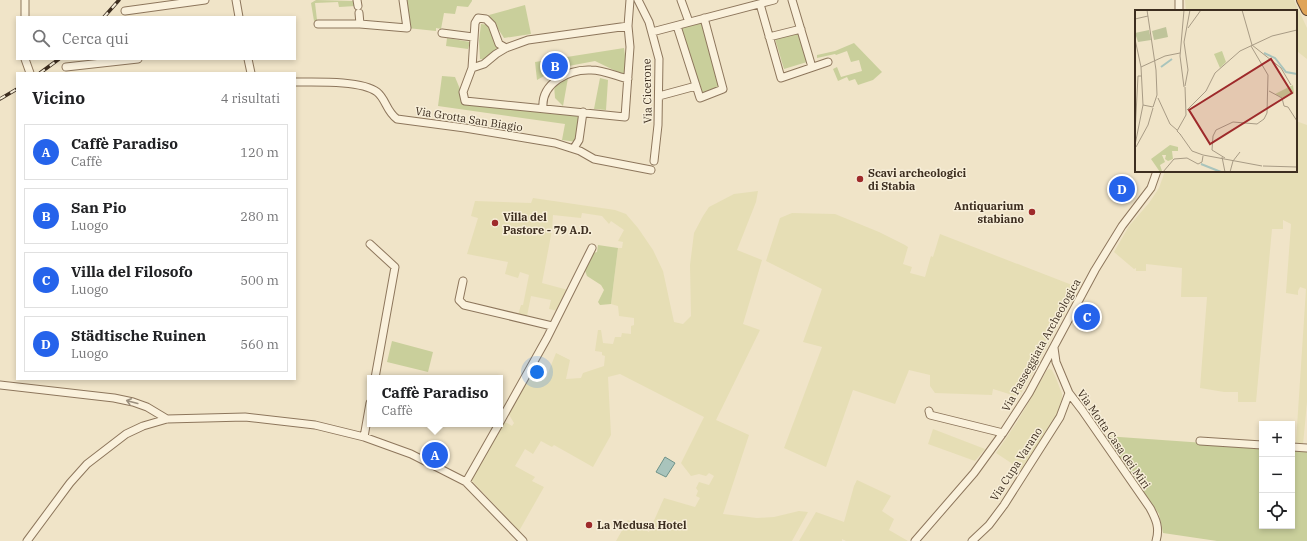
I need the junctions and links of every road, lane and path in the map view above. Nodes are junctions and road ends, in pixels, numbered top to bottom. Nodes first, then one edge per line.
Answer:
1 (25, 0) edge
2 (205, 0) edge
3 (236, 0) edge
4 (403, 0) edge
5 (630, 0) edge
6 (638, 0) edge
7 (681, 0) edge
8 (774, 0) edge
9 (792, 0) edge
10 (1302, 0) edge
11 (760, 4) junction
12 (358, 7) edge
13 (1307, 10) edge
14 (125, 11) dead end
15 (25, 16) edge
16 (239, 16) edge
17 (704, 18) junction
18 (689, 22) junction
19 (318, 24) dead end
20 (360, 24) junction
21 (628, 26) junction
22 (677, 26) junction
23 (801, 29) junction
24 (442, 32) dead end
25 (652, 32) junction
26 (473, 37) junction
27 (769, 37) junction
28 (506, 48) junction
29 (25, 60) edge
30 (130, 60) edge
31 (248, 60) edge
32 (828, 62) dead end
33 (66, 68) dead end
34 (472, 68) junction
35 (812, 68) junction
36 (30, 72) edge
37 (251, 72) edge
38 (628, 80) junction
39 (296, 82) edge
40 (696, 86) junction
41 (659, 96) junction
42 (543, 108) junction
43 (583, 112) junction
44 (574, 148) junction
45 (654, 161) dead end
46 (651, 170) dead end
47 (1157, 172) edge
48 (370, 244) dead end
49 (592, 248) dead end
50 (463, 281) dead end
51 (552, 326) junction
52 (1054, 348) junction
53 (376, 375) edge
54 (0, 386) edge
55 (1068, 393) junction
56 (929, 411) dead end
57 (503, 417) edge
58 (167, 419) junction
59 (367, 420) edge
60 (498, 427) edge
61 (1003, 433) junction
62 (364, 437) junction
63 (1200, 441) dead end
64 (1259, 445) edge
65 (1295, 447) edge
66 (1307, 448) edge
67 (466, 482) junction
68 (27, 541) edge
69 (523, 541) edge
70 (915, 541) edge
71 (972, 541) edge
72 (1156, 541) edge

1 - 15 street
2 - 14 street
3 - 16 street
4 - 20 street
5 - 21 street, Via Cicerone
6 - 25 street, Via Cicerone
7 - 18 street
8 - 11 street
9 - 23 street
10 - 13 highway
11 - 17 street
11 - 27 street
12 - 20 street
17 - 18 street
17 - 40 street
18 - 22 street
19 - 20 street
21 - 28 street
21 - 38 street, Via Cicerone
22 - 25 street
22 - 40 street
23 - 27 street
23 - 35 street
24 - 26 street
25 - 41 street, Via Cicerone
26 - 28 street
26 - 34 street
27 - 35 street
28 - 34 street
29 - 36 street
30 - 33 street
31 - 37 street
32 - 35 street
34 - 42 street
38 - 42 street
38 - 43 street, Via Cicerone
39 - 44 street, Via Grotta San Biagio
40 - 41 street
41 - 45 street, Via Cicerone
42 - 43 street
43 - 44 street
44 - 46 street, Via Grotta San Biagio
47 - 52 street, Via Passeggiata Archeologica
48 - 53 street
49 - 51 street
50 - 51 street
51 - 57 street
52 - 55 street, Via Motta Casa dei Miri
52 - 61 street, Via Passeggiata Archeologica
58 -> 54 street
55 - 71 street, Via Cupa Varano
55 - 72 street, Via Motta Casa dei Miri
56 - 61 street
58 - 62 street
58 - 68 street
59 - 62 street
60 - 67 street
61 - 70 street, Via Passeggiata Archeologica
62 - 67 street
63 - 64 street
65 - 66 street
67 - 69 street

